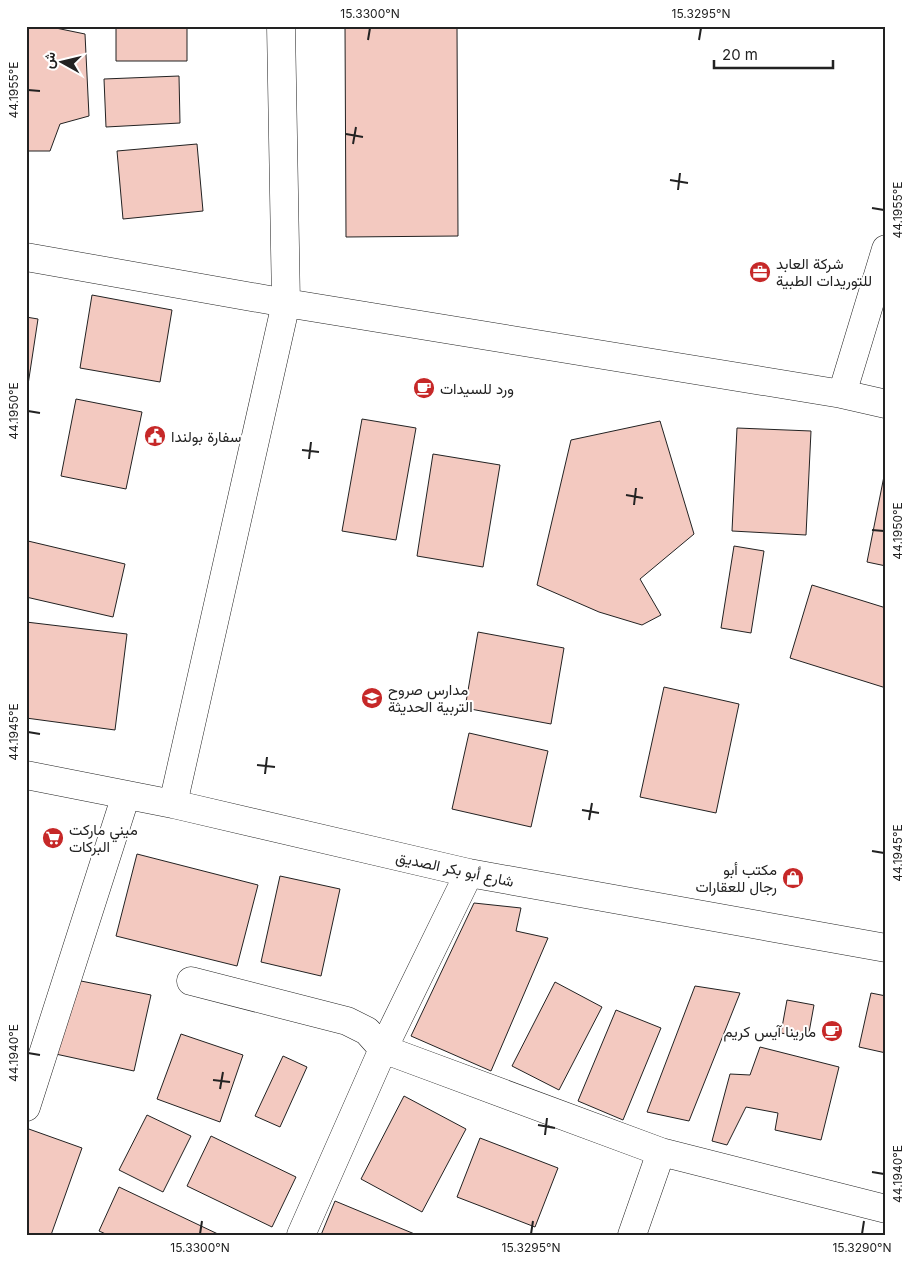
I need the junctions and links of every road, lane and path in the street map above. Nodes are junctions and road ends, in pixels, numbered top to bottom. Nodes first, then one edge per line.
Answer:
1 (281, 26) edge
2 (886, 249) edge
3 (26, 257) edge
4 (286, 303) junction
5 (842, 394) junction
6 (886, 404) edge
7 (26, 776) edge
8 (126, 795) junction
9 (172, 804) junction
10 (469, 873) junction
11 (886, 948) edge
12 (191, 981) dead end
13 (383, 1050) junction
14 (26, 1107) edge
15 (660, 1152) junction
16 (886, 1209) edge
17 (301, 1235) edge
18 (632, 1235) edge

1 - 4 street
2 - 5 street
3 - 4 street
4 - 5 street
4 - 9 street
5 - 6 street
7 - 8 street, شارع أبو بكر الصديق
8 - 9 street, شارع أبو بكر الصديق
8 - 14 street
9 - 10 street, شارع أبو بكر الصديق
10 - 11 street, شارع أبو بكر الصديق
10 - 13 street
12 - 13 street
13 - 15 street
13 - 17 street
15 - 16 street
15 - 18 street

